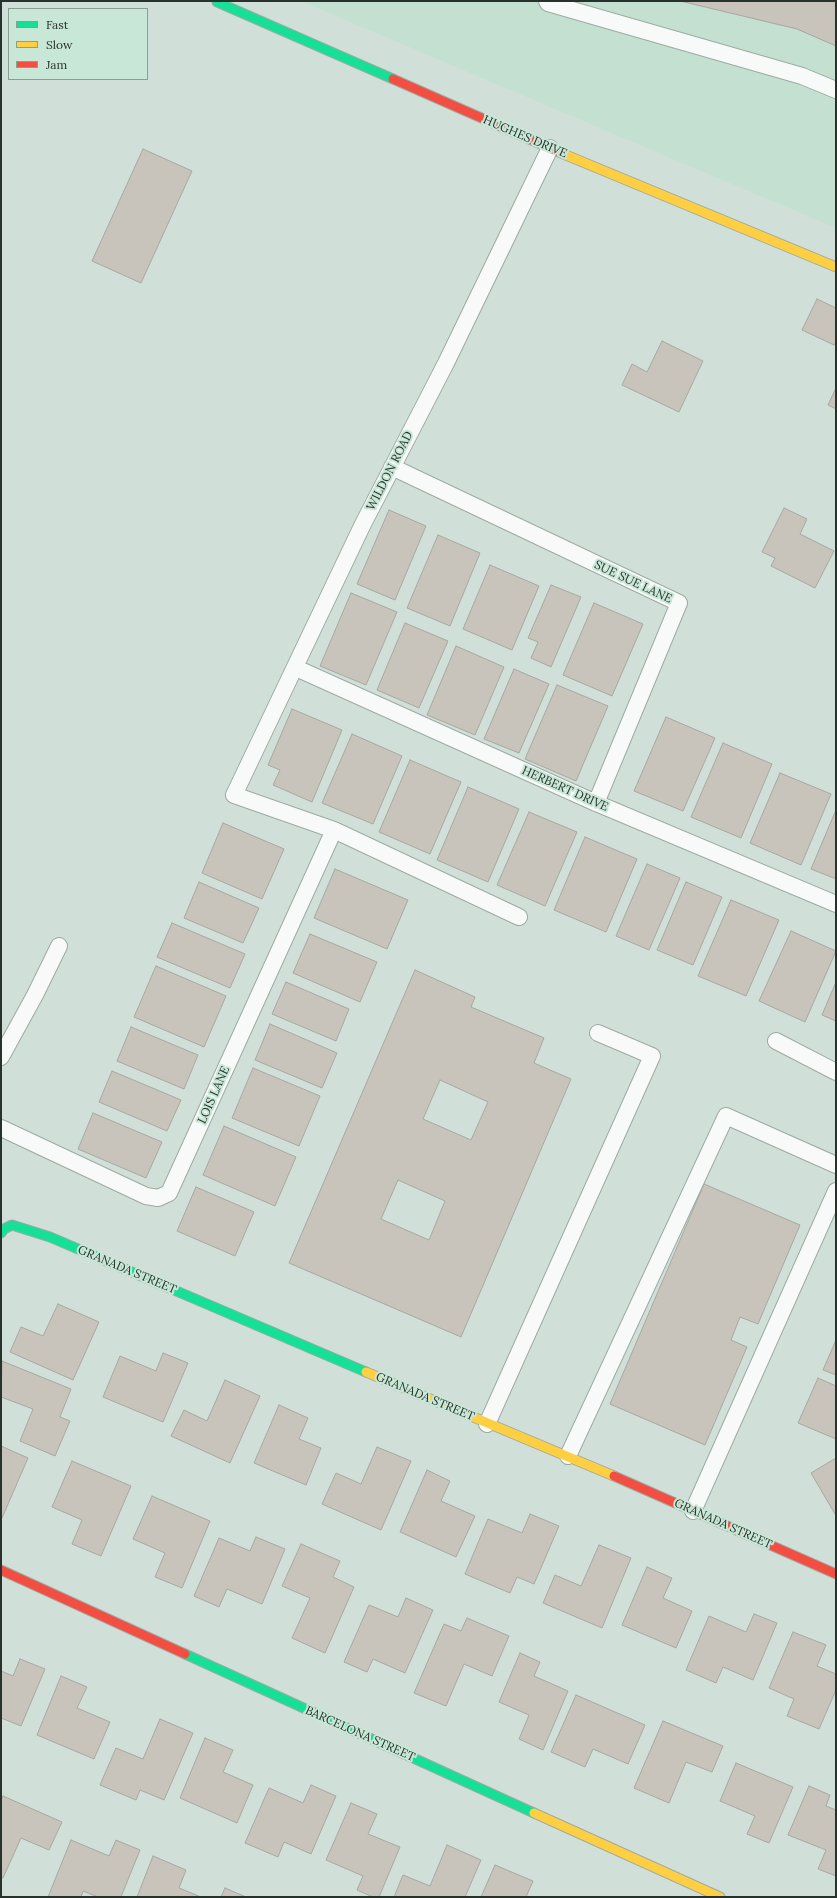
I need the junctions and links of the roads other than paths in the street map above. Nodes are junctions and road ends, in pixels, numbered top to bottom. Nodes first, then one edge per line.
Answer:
1 (547, 1) edge
2 (217, 2) edge
3 (836, 90) edge
4 (550, 148) junction
5 (836, 267) edge
6 (392, 467) junction
7 (296, 668) junction
8 (596, 803) junction
9 (334, 830) junction
10 (836, 904) edge
11 (518, 917) dead end
12 (59, 946) dead end
13 (598, 1033) dead end
14 (776, 1041) dead end
15 (1, 1057) edge
16 (836, 1072) edge
17 (1, 1128) edge
18 (836, 1165) edge
19 (836, 1191) edge
20 (1, 1233) edge
21 (487, 1424) junction
22 (568, 1456) junction
23 (693, 1511) junction
24 (1, 1570) edge
25 (836, 1574) edge
26 (720, 1897) edge

1 - 3 lane
2 - 4 street, HUGHES DRIVE
4 - 5 street, HUGHES DRIVE
4 - 6 lane, WILDON ROAD
6 - 7 lane, WILDON ROAD
6 - 8 lane, SUE SUE LANE
7 - 8 lane, HERBERT DRIVE
7 - 9 lane, WILDON ROAD
8 - 10 lane, HERBERT DRIVE
9 - 11 lane
9 - 17 lane, LOIS LANE
12 - 15 lane
13 - 21 lane
14 - 16 lane
18 - 22 lane
19 - 23 lane
20 - 21 street, GRANADA STREET
21 - 22 street, GRANADA STREET
22 - 23 street, GRANADA STREET
23 - 25 street, GRANADA STREET
24 - 26 street, BARCELONA STREET

